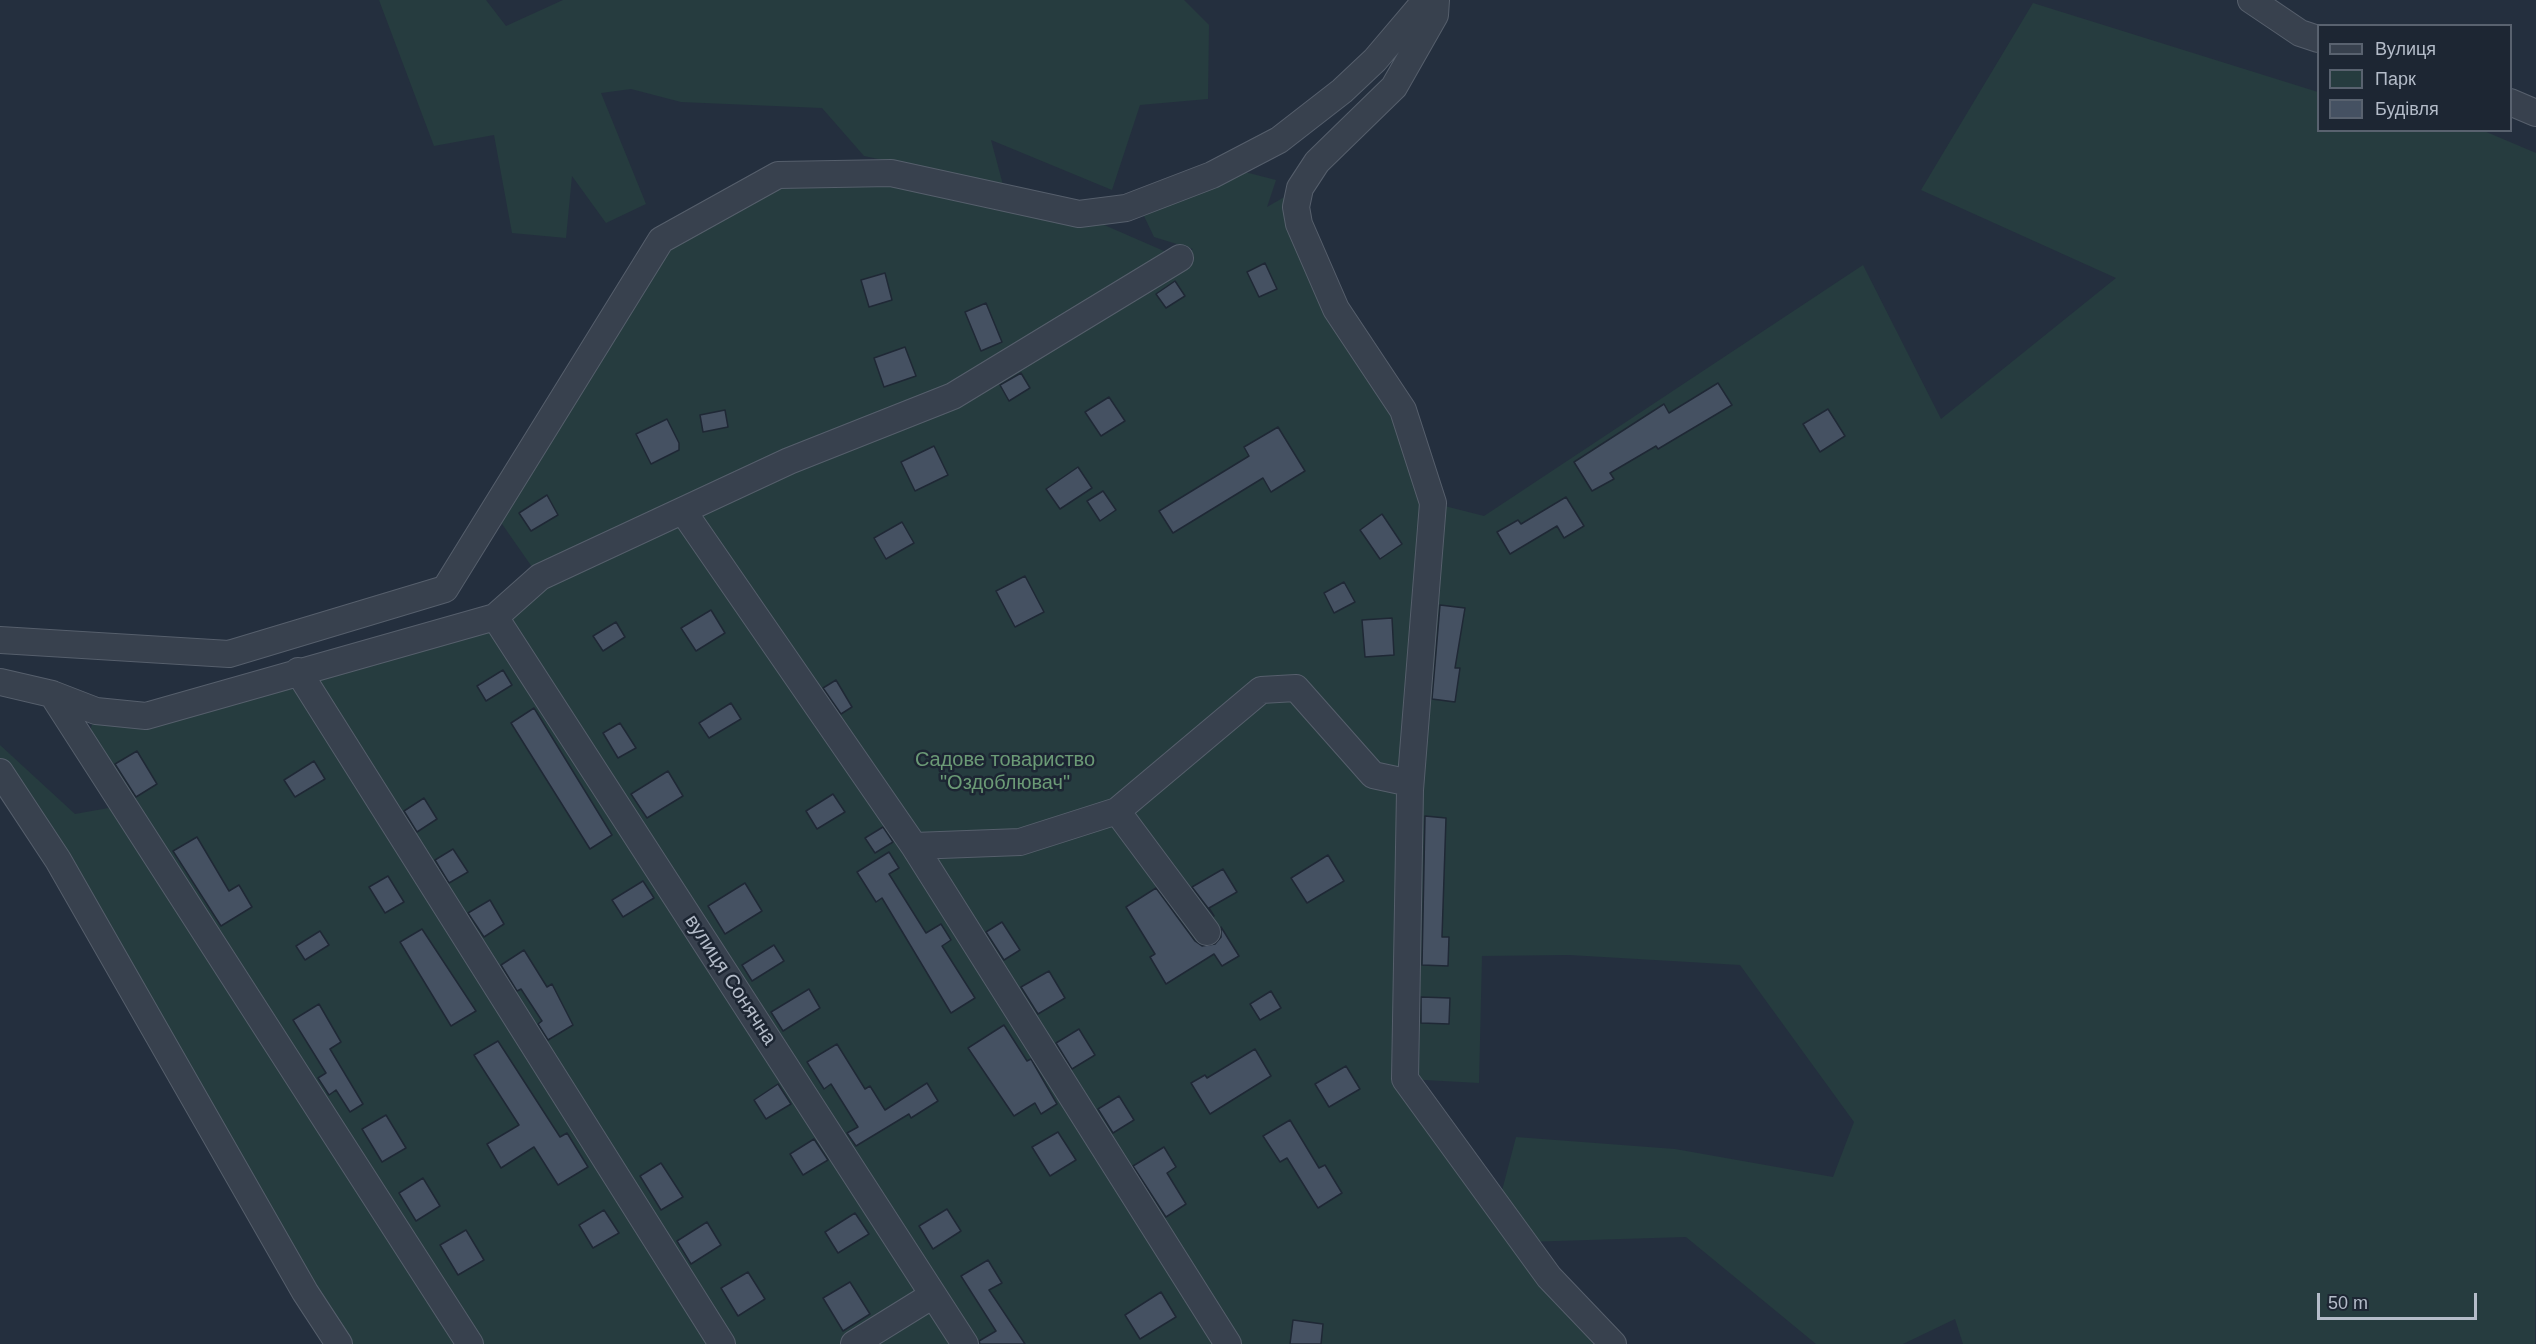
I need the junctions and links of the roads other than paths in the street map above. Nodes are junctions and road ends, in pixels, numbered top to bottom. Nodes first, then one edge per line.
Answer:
1 (1426, 0) edge
2 (1436, 0) edge
3 (2251, 0) edge
4 (2317, 38) edge
5 (2512, 102) edge
6 (2536, 113) edge
7 (2512, 119) edge
8 (2536, 130) edge
9 (1180, 258) dead end
10 (683, 511) junction
11 (495, 617) junction
12 (0, 640) edge
13 (298, 671) junction
14 (0, 682) edge
15 (52, 694) junction
16 (0, 772) edge
17 (1410, 783) junction
18 (1117, 812) junction
19 (914, 846) junction
20 (1207, 932) dead end
21 (933, 1295) junction
22 (339, 1344) edge
23 (470, 1344) edge
24 (722, 1344) edge
25 (854, 1344) edge
26 (965, 1344) edge
27 (1228, 1344) edge
28 (1612, 1344) edge

1 - 12 street
2 - 17 street
3 - 4 street
5 - 6 street
7 - 8 street
9 - 10 street
10 - 11 street
10 - 19 street
11 - 13 street
11 - 21 street, вулиця Сонячна
13 - 15 street
13 - 24 street
14 - 15 street
15 - 23 street
16 - 22 street
17 - 18 street
17 - 28 street
18 - 19 street
18 - 20 street
19 - 27 street
21 - 25 street
21 - 26 street, вулиця Сонячна

